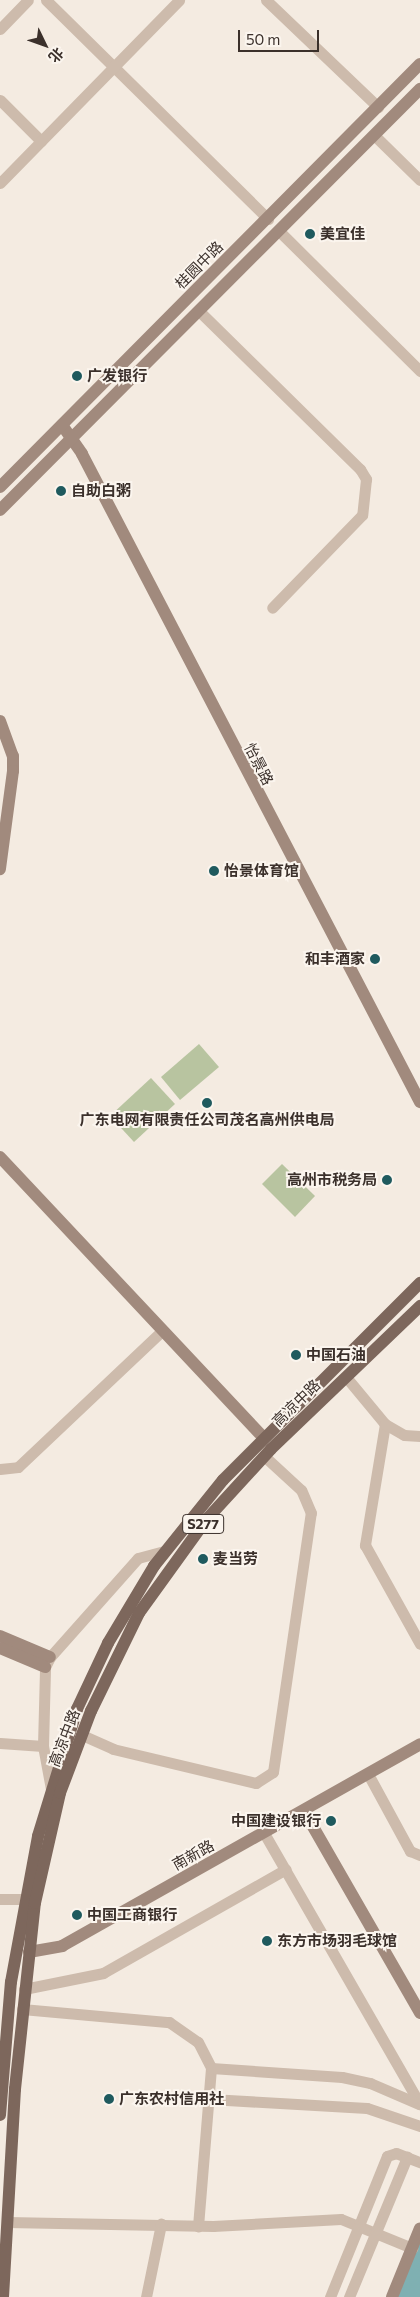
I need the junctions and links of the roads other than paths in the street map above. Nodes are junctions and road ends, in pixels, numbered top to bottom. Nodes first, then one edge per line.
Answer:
1 (28, 0) edge
2 (46, 0) edge
3 (179, 0) edge
4 (266, 0) edge
5 (0, 28) edge
6 (420, 64) edge
7 (113, 68) junction
8 (420, 89) edge
9 (0, 100) edge
10 (378, 106) junction
11 (374, 136) junction
12 (41, 142) junction
13 (420, 180) edge
14 (0, 183) edge
15 (268, 219) junction
16 (279, 231) junction
17 (199, 311) junction
18 (420, 371) edge
19 (62, 425) junction
20 (72, 439) junction
21 (0, 487) edge
22 (0, 510) edge
23 (272, 608) dead end
24 (0, 721) edge
25 (0, 869) edge
26 (420, 1102) edge
27 (0, 1157) edge
28 (420, 1283) edge
29 (420, 1306) edge
30 (163, 1330) junction
31 (346, 1377) junction
32 (385, 1424) junction
33 (420, 1436) edge
34 (263, 1438) junction
35 (264, 1456) junction
36 (0, 1469) edge
37 (165, 1551) junction
38 (176, 1560) junction
39 (0, 1636) edge
40 (420, 1644) edge
41 (0, 1648) edge
42 (48, 1662) junction
43 (82, 1735) junction
44 (0, 1743) edge
45 (420, 1744) edge
46 (43, 1746) junction
47 (368, 1774) junction
48 (51, 1790) junction
49 (304, 1811) junction
50 (264, 1833) junction
51 (420, 1855) edge
52 (286, 1869) junction
53 (0, 1899) edge
54 (24, 1899) junction
55 (29, 1952) junction
56 (24, 1989) junction
57 (22, 2009) junction
58 (420, 2014) edge
59 (2, 2062) edge
60 (211, 2068) junction
61 (210, 2099) junction
62 (420, 2104) edge
63 (0, 2115) edge
64 (420, 2126) edge
65 (407, 2157) junction
66 (420, 2162) edge
67 (7, 2222) junction
68 (161, 2224) junction
69 (359, 2224) junction
70 (198, 2226) junction
71 (420, 2228) edge
72 (376, 2232) junction
73 (412, 2248) junction
74 (3, 2297) edge
75 (146, 2297) edge
76 (330, 2297) edge
77 (349, 2297) edge
78 (392, 2297) edge

1 - 5 street
2 - 7 street
3 - 7 street
4 - 10 street
6 - 10 street, 桂圆中路
7 - 12 street
7 - 15 street
8 - 11 street
9 - 12 street
10 - 15 street, 桂圆中路
11 - 13 street
11 - 16 street
12 - 14 street
15 - 16 street
15 - 19 street, 桂圆中路
16 - 17 street
16 - 18 street
17 - 20 street
17 - 23 street
19 - 20 street, 怡景路
19 - 21 street, 桂圆中路
20 - 22 street
20 - 26 street, 怡景路
24 - 25 street
27 - 30 street
28 - 34 main road, 高凉中路 / S277
29 - 31 main road, 高凉中路 / S277
30 - 34 street
30 - 36 street
31 - 32 street
31 - 35 main road, 高凉中路 / S277
32 - 33 street
32 - 40 street
34 - 37 main road, 高凉中路 / S277
35 - 38 main road, 高凉中路 / S277
35 - 43 street
37 - 38 main road
37 - 42 street
37 - 48 main road, 高凉中路 / S277
38 - 43 main road, 高凉中路 / S277
39 - 42 street
41 - 42 street
42 - 46 street
43 - 55 main road, 高凉中路 / S277
44 - 46 street
45 - 47 street, 南新路
46 - 48 street
47 - 49 street, 南新路
47 - 51 street
48 - 54 main road, 高凉中路 / S277
49 - 50 street, 南新路
49 - 58 street
50 - 52 street
50 - 55 street, 南新路
52 - 56 street
52 - 62 street
53 - 54 street
54 - 59 main road, 高凉中路 / S277
55 - 56 main road, 高凉中路 / S277
56 - 57 main road, 高凉中路 / S277
57 - 60 street
57 - 67 main road, 高凉中路 / S277
59 - 63 main road, 高凉中路 / S277
60 - 61 street
60 - 62 street
61 - 64 street
61 - 70 street
65 - 66 street
65 - 69 street
65 - 72 street
67 - 68 street
67 - 74 main road, 高凉中路 / S277
68 - 70 street
68 - 75 street
69 - 70 street
69 - 72 street
69 - 76 street
71 - 73 street
72 - 73 street
72 - 77 street
73 - 78 street

